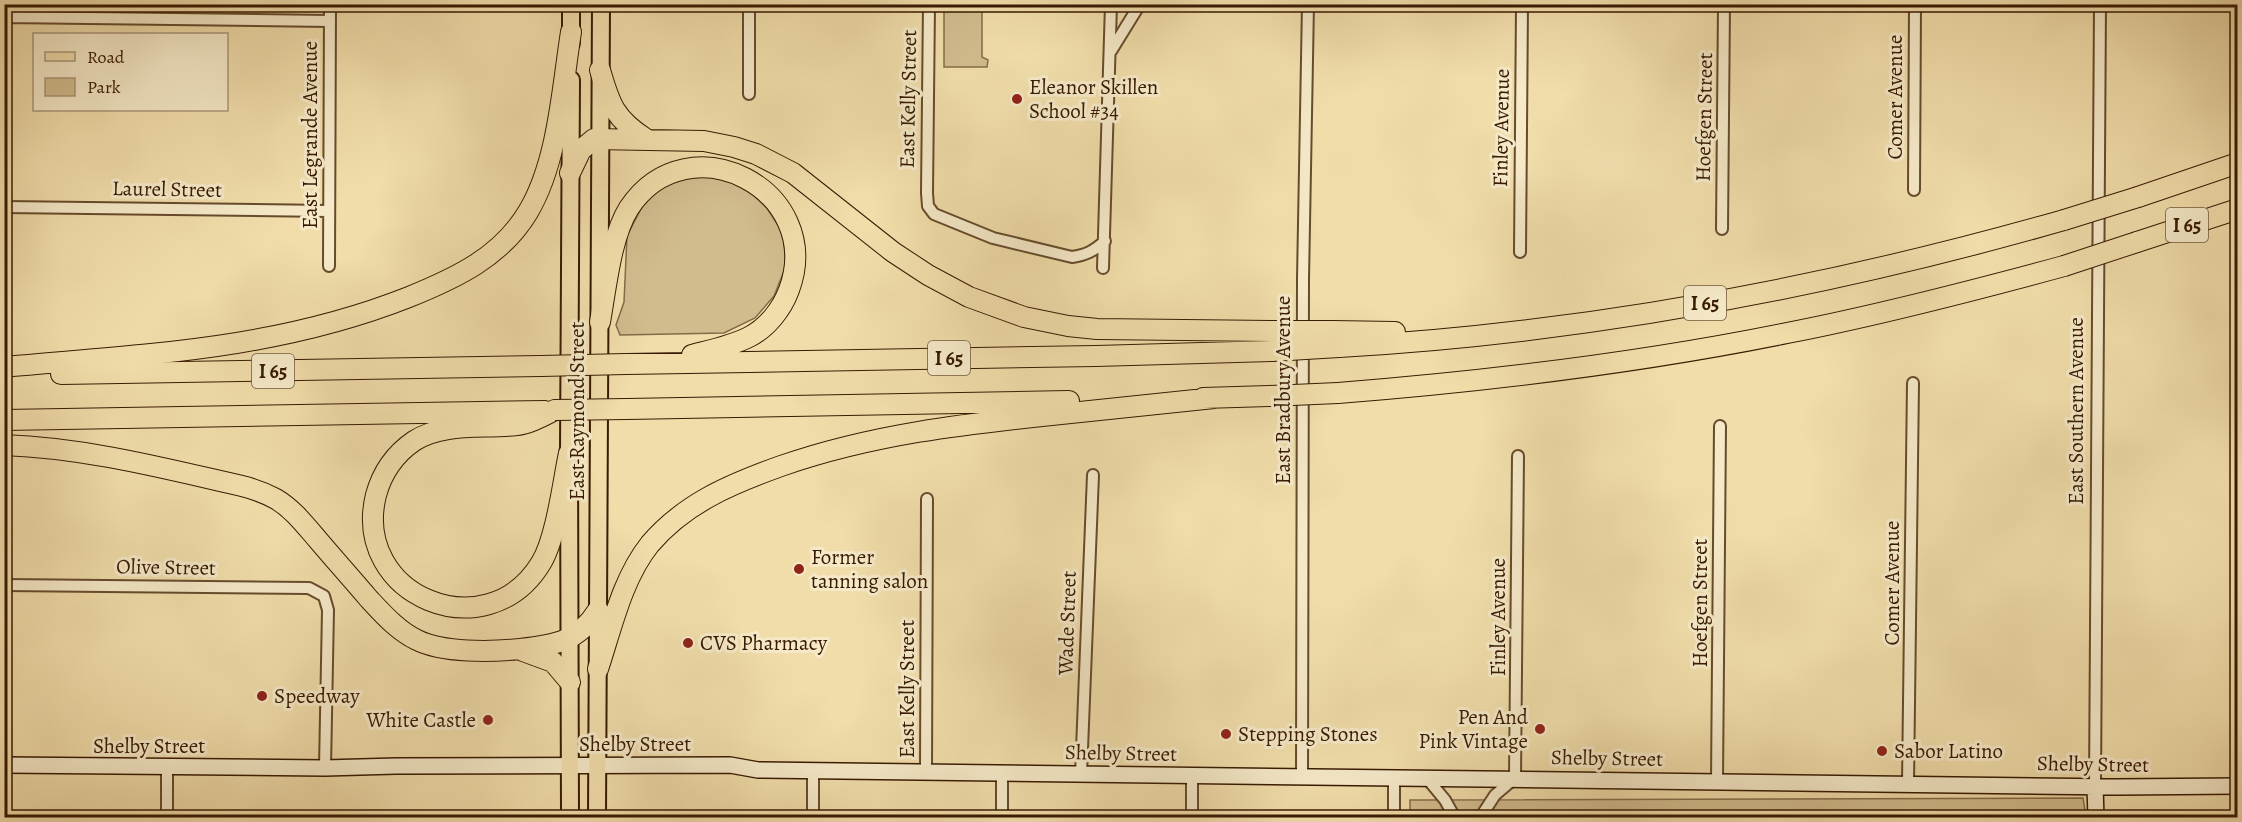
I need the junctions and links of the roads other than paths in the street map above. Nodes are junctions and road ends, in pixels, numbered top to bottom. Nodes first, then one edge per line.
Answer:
1 (330, 4) edge
2 (572, 4) edge
3 (601, 4) edge
4 (749, 4) edge
5 (929, 4) edge
6 (1111, 4) edge
7 (1140, 4) edge
8 (1308, 4) edge
9 (1522, 4) edge
10 (1724, 4) edge
11 (1915, 4) edge
12 (2100, 4) edge
13 (5, 17) edge
14 (330, 21) junction
15 (571, 33) junction
16 (1111, 51) junction
17 (600, 70) junction
18 (749, 94) dead end
19 (4, 106) edge
20 (599, 138) junction
21 (646, 139) junction
22 (2238, 163) edge
23 (570, 173) junction
24 (1914, 190) dead end
25 (4, 207) edge
26 (2238, 209) edge
27 (329, 211) junction
28 (1722, 229) dead end
29 (1105, 241) junction
30 (1520, 252) dead end
31 (328, 266) dead end
32 (1103, 268) dead end
33 (600, 322) junction
34 (1271, 341) junction
35 (661, 363) junction
36 (4, 367) edge
37 (4, 375) edge
38 (1913, 383) dead end
39 (1214, 398) junction
40 (543, 413) junction
41 (4, 420) edge
42 (1720, 426) dead end
43 (4, 445) edge
44 (569, 453) junction
45 (1518, 456) dead end
46 (1093, 475) dead end
47 (927, 499) dead end
48 (4, 585) edge
49 (598, 610) junction
50 (570, 638) junction
51 (512, 650) junction
52 (598, 669) junction
53 (570, 682) junction
54 (4, 765) edge
55 (570, 765) junction
56 (597, 765) junction
57 (167, 767) junction
58 (325, 768) junction
59 (813, 771) junction
60 (926, 772) junction
61 (1002, 773) junction
62 (1081, 774) junction
63 (1192, 775) junction
64 (1302, 776) junction
65 (1394, 777) junction
66 (1426, 777) junction
67 (1515, 778) junction
68 (1717, 781) junction
69 (1908, 783) junction
70 (2095, 786) junction
71 (2238, 786) edge
72 (167, 818) edge
73 (570, 818) edge
74 (597, 818) edge
75 (813, 818) edge
76 (1002, 818) edge
77 (1192, 818) edge
78 (1394, 818) edge
79 (1455, 818) edge
80 (1480, 818) edge
81 (2096, 818) edge

1 - 14 street, East Legrande Avenue
2 - 15 main road, East Raymond Street
3 - 17 main road, East Raymond Street
4 - 18 street
5 - 29 street, East Kelly Street
6 - 16 street
7 - 16 street
8 - 64 street, East Bradbury Avenue
9 - 30 street, Finley Avenue
10 - 28 street, Hoefgen Street
11 - 24 street, Comer Avenue
12 - 70 street, East Southern Avenue
13 - 14 street
13 - 19 street
14 - 27 street, East Legrande Avenue
15 - 23 main road, East Raymond Street
15 - 36 highway
16 - 29 street
17 - 20 main road, East Raymond Street
17 - 21 highway
20 - 21 highway
20 - 23 highway
20 - 33 main road, East Raymond Street
21 - 34 highway
22 - 34 highway, I 65, bridge
23 - 44 main road, East Raymond Street
25 - 27 street, Laurel Street
26 - 39 highway, I 65, bridge
27 - 31 street, East Legrande Avenue
29 - 32 street
33 - 35 highway
33 - 49 main road, East Raymond Street
34 - 35 highway, I 65
35 - 37 highway, I 65, bridge
38 - 69 street, Comer Avenue
39 - 40 highway, I 65, bridge
39 - 52 highway
40 - 41 highway, I 65
40 - 44 highway
42 - 68 street, Hoefgen Street
43 - 51 highway
44 - 50 main road, East Raymond Street
45 - 67 street, Finley Avenue
46 - 62 street, Wade Street
47 - 60 street, East Kelly Street
48 - 58 street, Olive Street
49 - 50 highway
49 - 52 main road, East Raymond Street
50 - 51 highway
50 - 53 main road, East Raymond Street
51 - 53 highway
52 - 56 main road, East Raymond Street
53 - 55 main road, East Raymond Street
54 - 57 main road, Shelby Street
55 - 56 main road, Shelby Street
55 - 58 main road, Shelby Street
55 - 73 main road, East Raymond Street
56 - 59 main road, Shelby Street
56 - 74 main road, East Raymond Street
57 - 58 main road, Shelby Street
57 - 72 street
59 - 60 main road, Shelby Street
59 - 75 street
60 - 61 main road, Shelby Street
61 - 62 main road, Shelby Street
61 - 76 street
62 - 63 main road, Shelby Street
63 - 64 main road, Shelby Street
63 - 77 street
64 - 65 main road, Shelby Street
65 - 66 main road, Shelby Street
65 - 78 street
66 - 67 main road, Shelby Street
66 - 79 street
67 - 68 main road, Shelby Street
67 - 80 street
68 - 69 main road, Shelby Street
69 - 70 main road, Shelby Street
70 - 71 main road, Shelby Street
70 - 81 main road, East Southern Avenue

